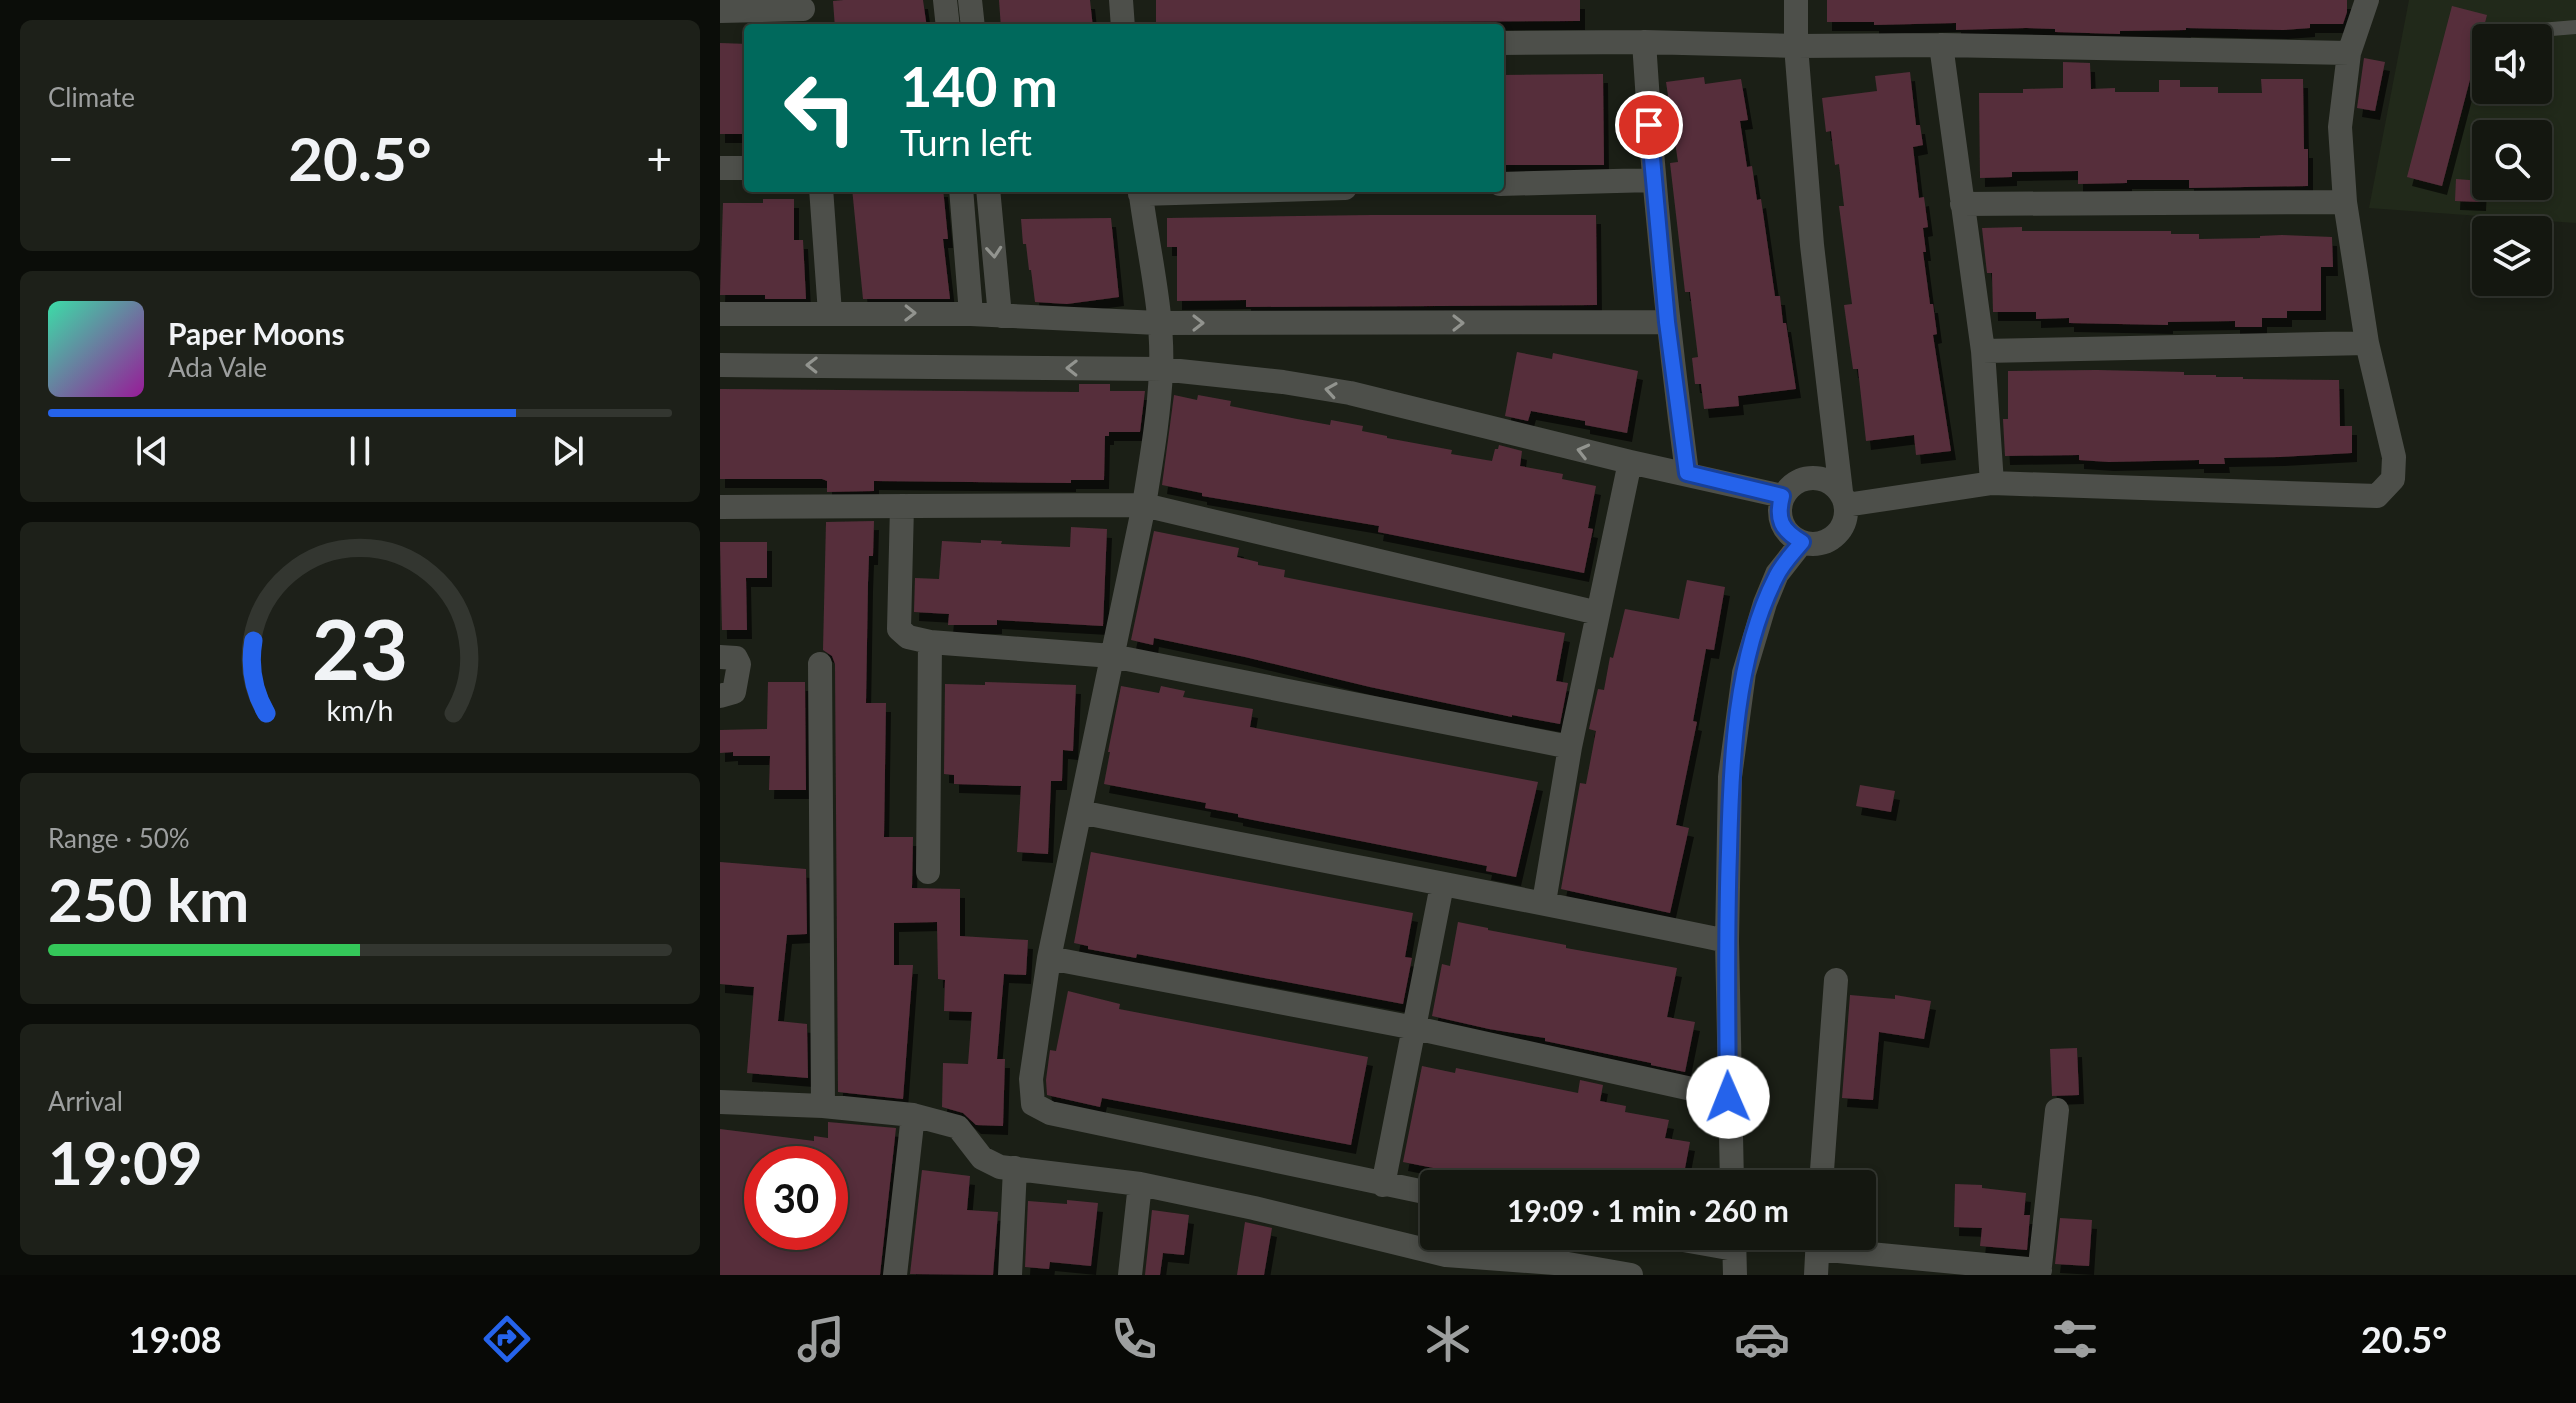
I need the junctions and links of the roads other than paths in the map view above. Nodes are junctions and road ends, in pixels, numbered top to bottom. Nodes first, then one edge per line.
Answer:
1 (1121, 0) edge
2 (1796, 0) edge
3 (2367, 0) edge
4 (720, 11) edge
5 (804, 12) edge
6 (972, 16) edge
7 (947, 17) edge
8 (1123, 24) edge
9 (2576, 27) edge
10 (2552, 29) edge
11 (1644, 42) junction
12 (1504, 43) edge
13 (1941, 45) junction
14 (1796, 46) junction
15 (2349, 53) junction
16 (720, 168) edge
17 (744, 168) edge
18 (1653, 180) junction
19 (1504, 184) edge
20 (821, 192) edge
21 (961, 192) edge
22 (988, 192) edge
23 (1140, 192) edge
24 (2345, 202) junction
25 (1962, 204) junction
26 (830, 313) junction
27 (720, 314) edge
28 (971, 314) junction
29 (1000, 316) junction
30 (1667, 322) junction
31 (1158, 323) junction
32 (2367, 343) junction
33 (1983, 351) junction
34 (720, 365) edge
35 (1161, 369) junction
36 (1630, 462) junction
37 (1687, 473) junction
38 (1992, 483) junction
39 (1782, 496) junction
40 (1843, 499) junction
41 (1144, 505) junction
42 (902, 506) junction
43 (720, 507) edge
44 (1802, 542) junction
45 (1598, 613) junction
46 (930, 642) junction
47 (1112, 656) junction
48 (720, 657) edge
49 (820, 664) dead end
50 (720, 696) edge
51 (1570, 747) junction
52 (1080, 812) junction
53 (928, 872) dead end
54 (1442, 885) junction
55 (1544, 902) junction
56 (1727, 941) junction
57 (1049, 958) junction
58 (1836, 980) dead end
59 (1415, 1028) junction
60 (1728, 1097) junction
61 (720, 1102) edge
62 (823, 1106) junction
63 (2057, 1110) dead end
64 (913, 1115) junction
65 (1015, 1168) junction
66 (1731, 1170) edge
67 (1822, 1170) edge
68 (1140, 1184) junction
69 (1383, 1185) junction
70 (1420, 1192) edge
71 (1734, 1250) edge
72 (1818, 1250) edge
73 (1872, 1250) edge
74 (2040, 1272) edge
75 (895, 1275) edge
76 (1010, 1275) edge
77 (1130, 1275) edge
78 (1631, 1275) edge
79 (1735, 1275) edge
80 (1816, 1275) edge

1 - 8 street
2 - 14 street
3 - 15 street
4 - 5 street
6 - 7 street
9 - 10 lane
11 - 12 street
11 - 14 street
11 - 18 street
13 - 14 street
13 - 15 street
13 - 25 street
14 - 40 street
15 - 24 street
16 - 17 street
18 - 19 street
18 - 30 street
20 - 26 street
21 - 28 street
22 -> 29 street
23 - 31 street
24 - 25 street
24 - 32 street
25 - 33 street
26 - 27 street
26 -> 28 street
28 - 29 street
29 - 31 street
31 -> 30 street
30 - 37 street
31 - 35 street
32 - 33 street
32 - 38 street
33 - 38 street
35 -> 34 street
36 -> 35 street
35 - 41 street
36 - 37 street
36 - 45 street
37 - 39 street
38 - 40 street
39 - 40 street
39 - 44 street
40 - 44 street
41 - 42 street
41 - 45 street
41 - 47 street
42 - 43 street
42 - 46 street
44 - 56 street
45 - 51 street
46 - 47 street
46 - 53 street
47 - 51 street
47 - 52 street
48 - 50 street
49 - 62 street
51 - 55 street
52 - 54 street
52 - 57 street
54 - 55 street
54 - 59 street
55 - 56 street
56 - 60 street
57 - 59 street
57 - 69 street
58 - 67 street
59 - 60 street
59 - 69 street
60 - 66 street
61 - 62 street
62 - 64 street
63 - 74 street
64 - 65 street
64 - 75 street
65 - 68 street
65 - 76 street
68 - 77 street
68 - 78 street
69 - 70 street
71 - 79 street
72 - 80 street
73 - 74 street

